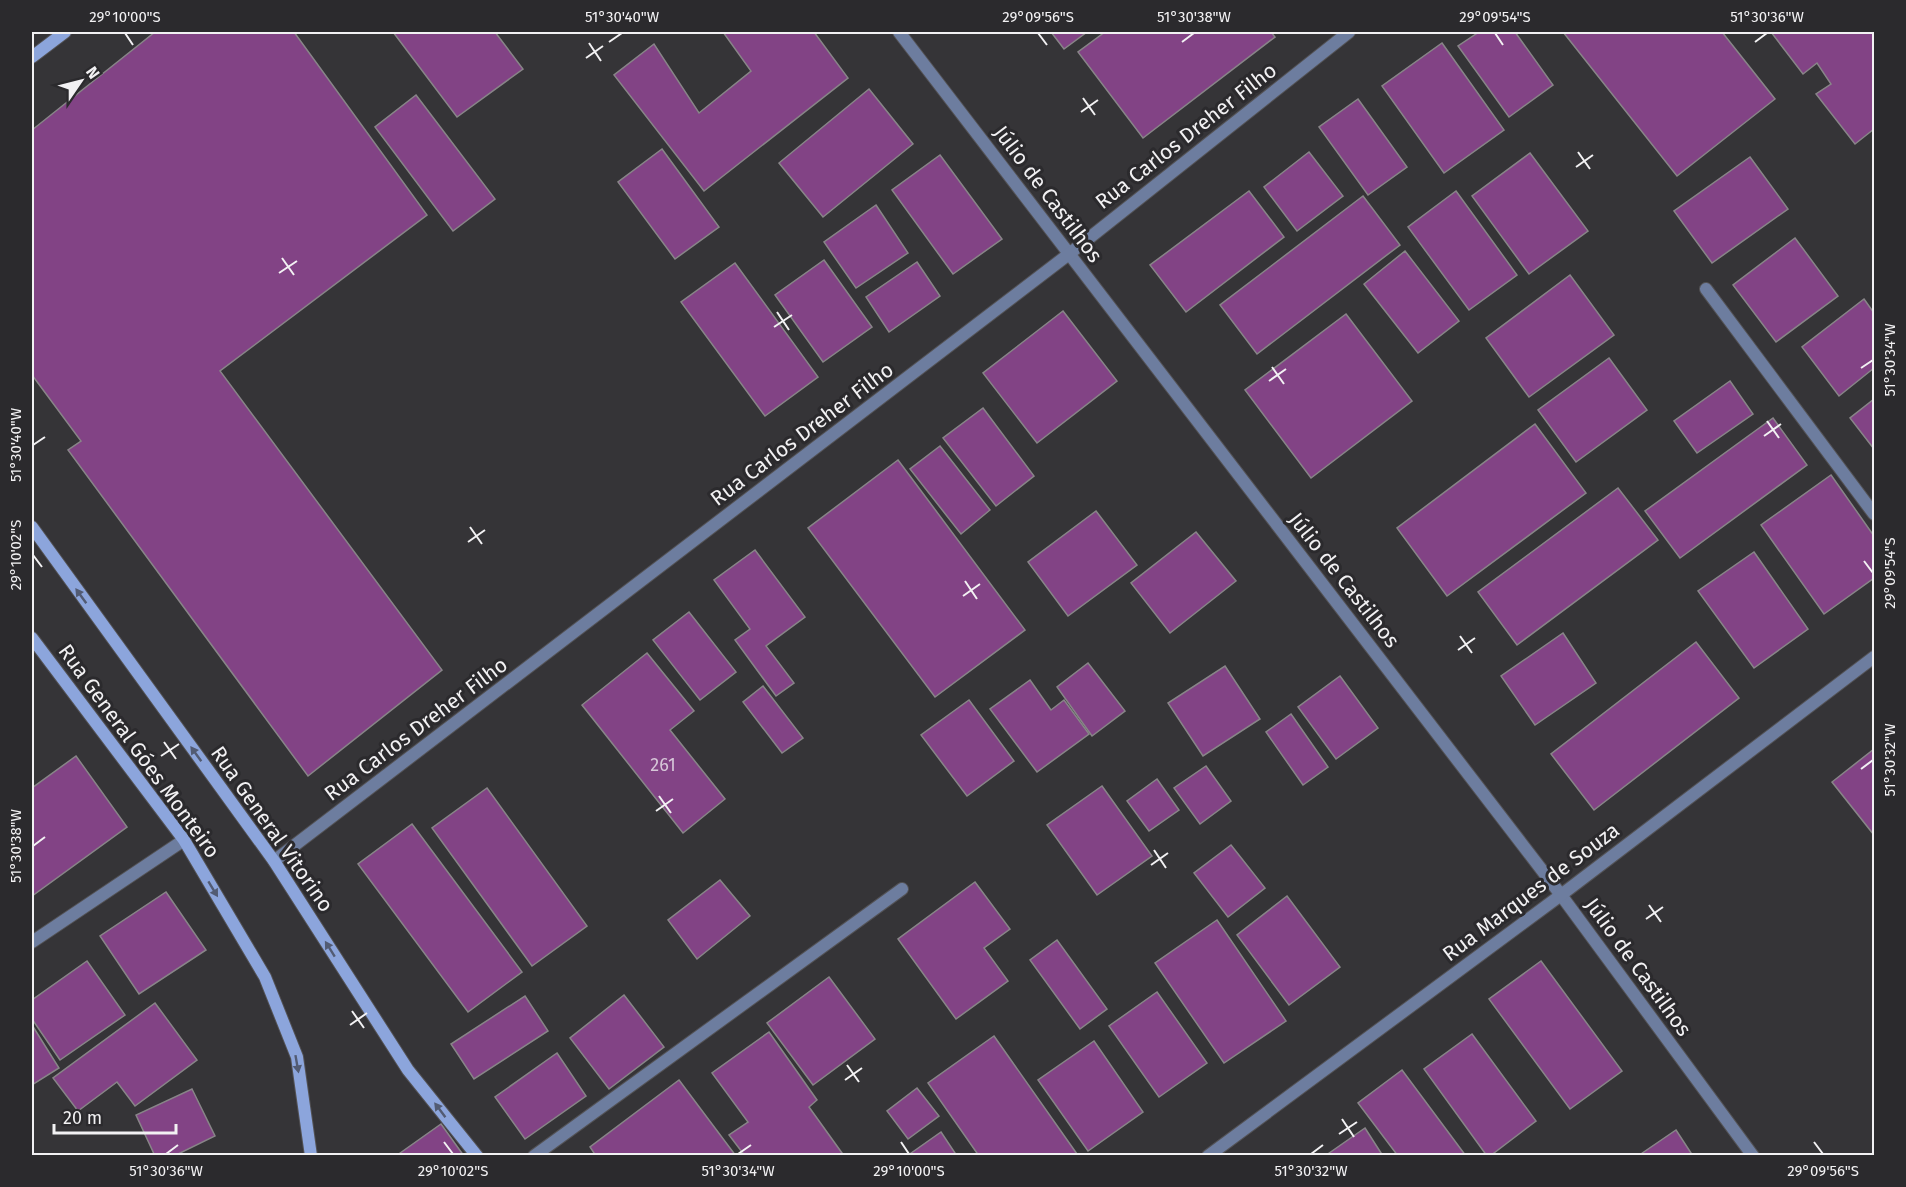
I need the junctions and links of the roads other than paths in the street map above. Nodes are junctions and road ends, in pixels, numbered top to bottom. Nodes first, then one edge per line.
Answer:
1 (65, 32) edge
2 (899, 32) edge
3 (1349, 32) edge
4 (32, 57) edge
5 (1069, 254) junction
6 (1706, 289) dead end
7 (1875, 514) edge
8 (32, 528) edge
9 (32, 638) edge
10 (1875, 657) edge
11 (184, 840) junction
12 (274, 861) junction
13 (902, 889) dead end
14 (1562, 895) junction
15 (32, 942) edge
16 (310, 1155) edge
17 (477, 1155) edge
18 (534, 1155) edge
19 (1208, 1155) edge
20 (1753, 1155) edge

1 - 4 main road
2 - 5 street, Júlio de Castilhos
3 - 5 street, Rua Carlos Dreher Filho
5 - 12 street, Rua Carlos Dreher Filho
5 - 14 street, Júlio de Castilhos
6 - 7 street
12 -> 8 main road, Rua General Vitorino
9 - 11 main road, Rua General Góes Monteiro
10 - 14 street, Rua Marques de Souza
11 - 15 street
11 -> 16 main road, Rua General Góes Monteiro
17 -> 12 main road, Rua General Vitorino
13 - 18 street
14 - 19 street, Rua Marques de Souza
14 - 20 street, Júlio de Castilhos

